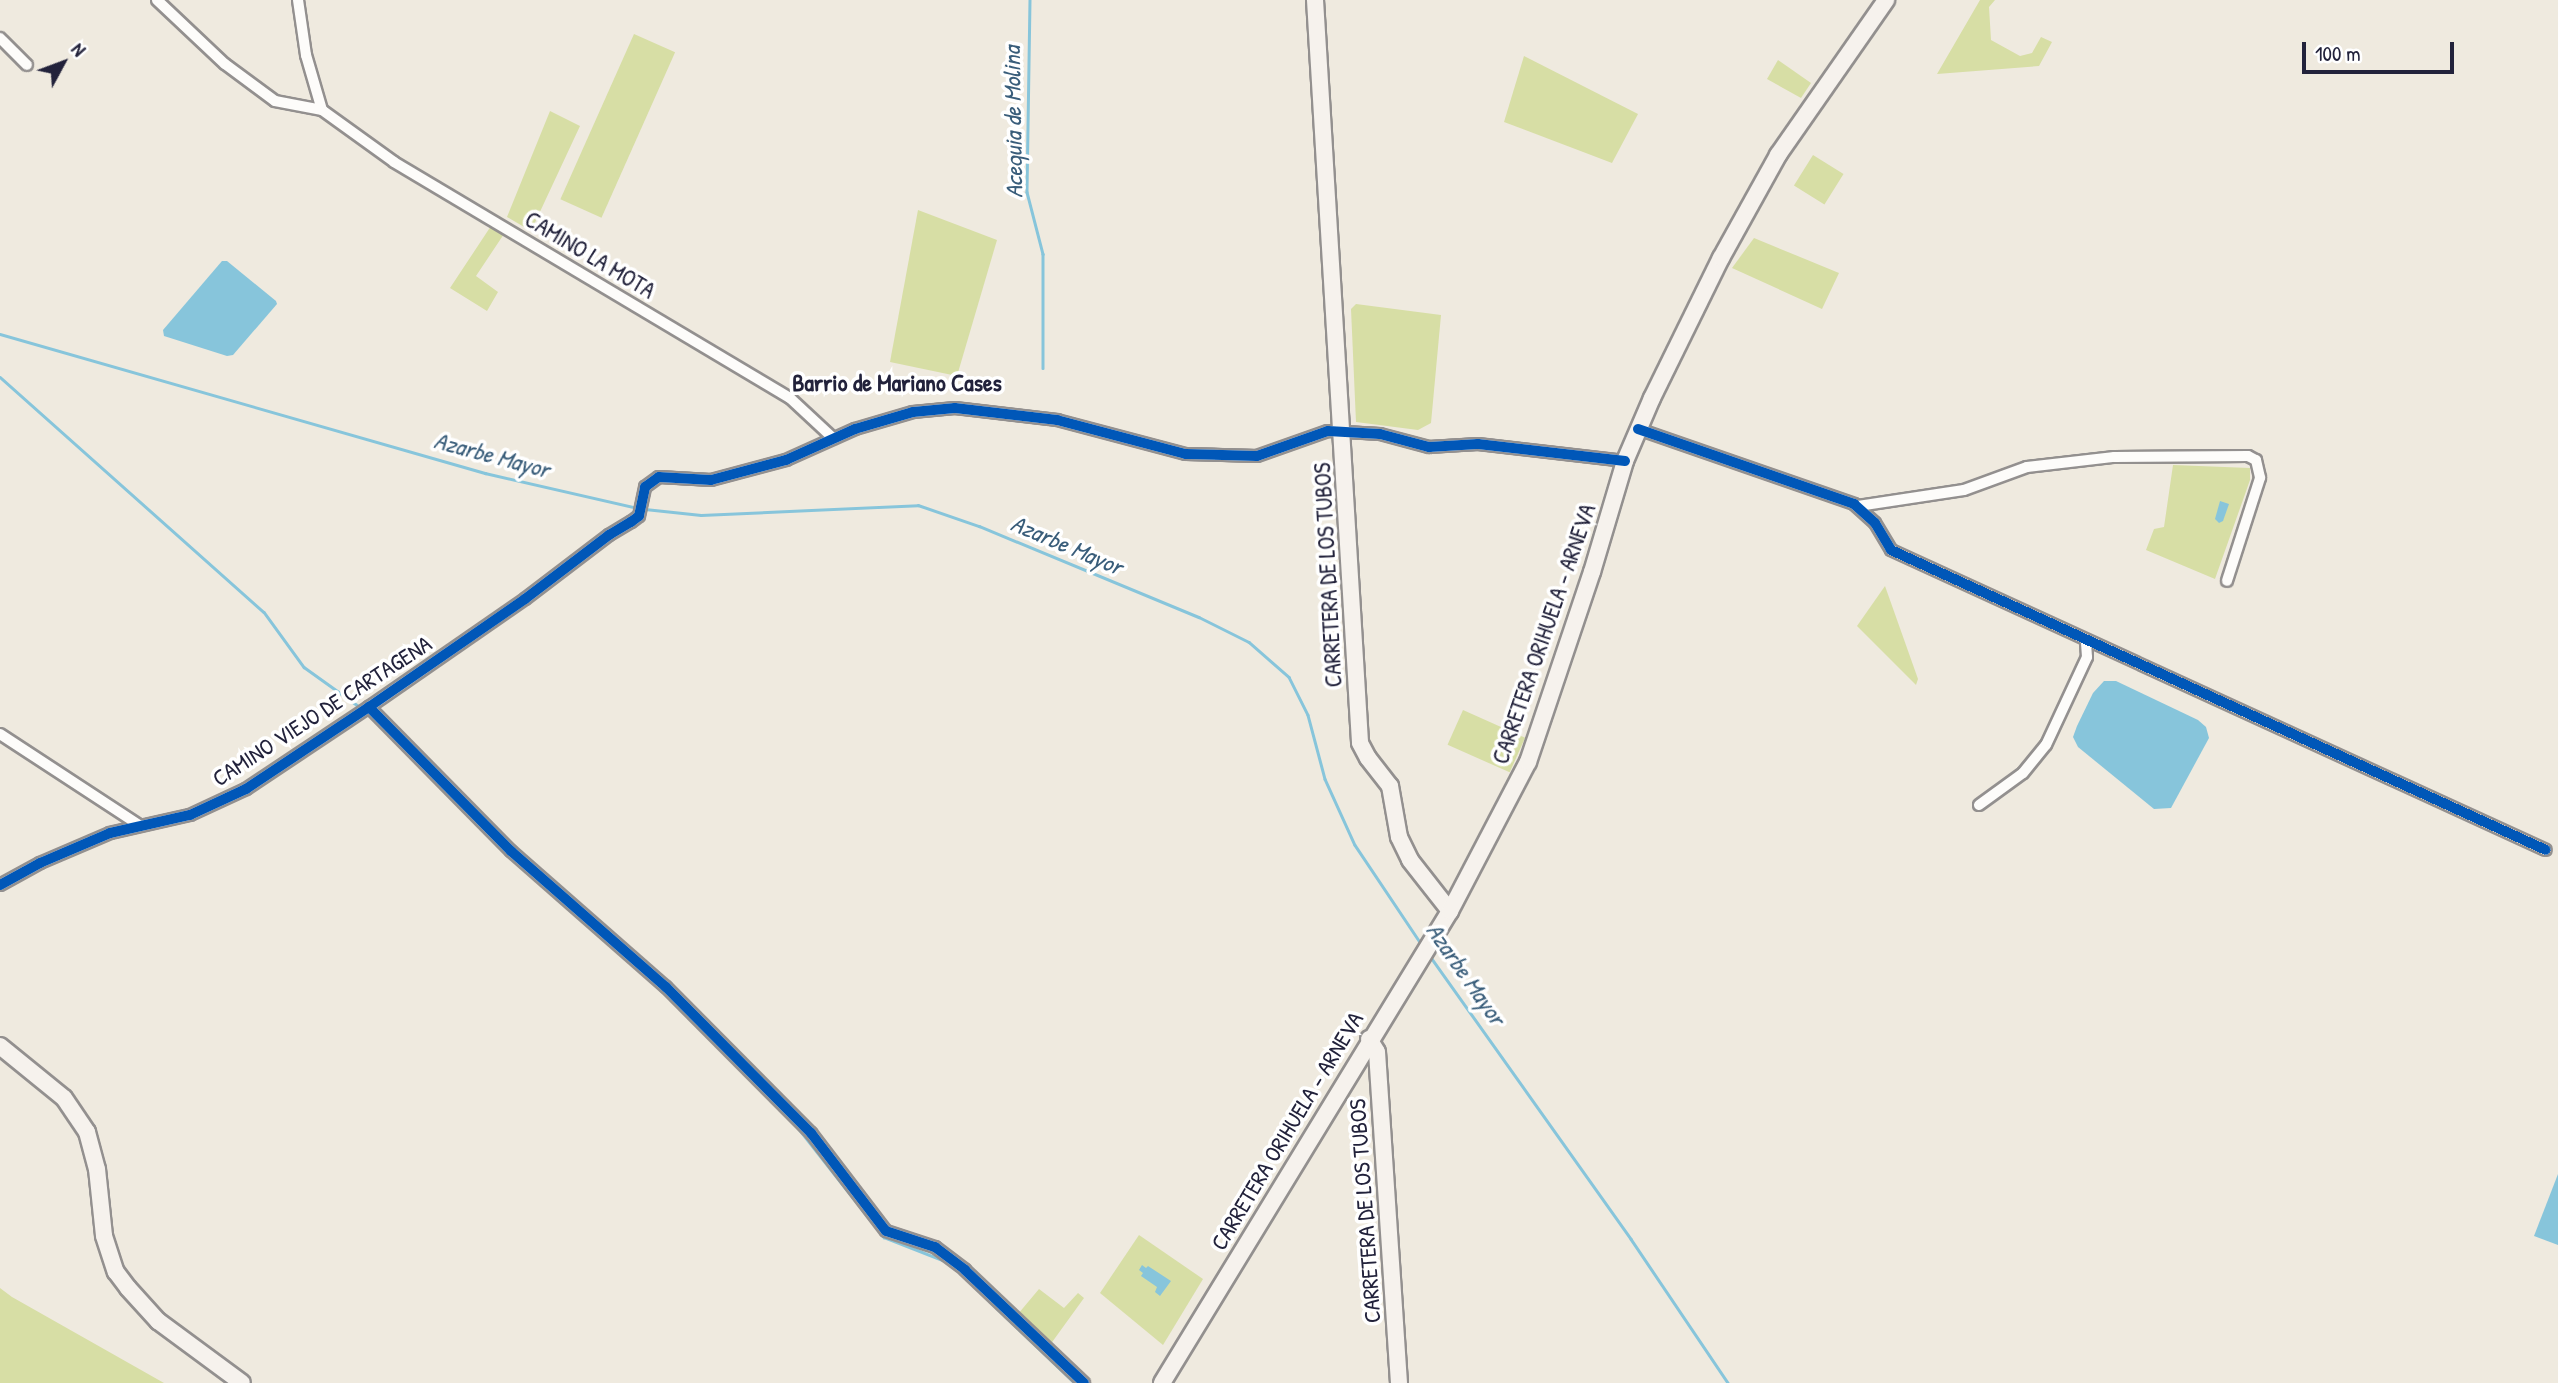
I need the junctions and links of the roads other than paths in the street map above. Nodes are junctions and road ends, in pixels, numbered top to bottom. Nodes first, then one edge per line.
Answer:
1 (157, 0) edge
2 (298, 0) edge
3 (1315, 0) edge
4 (1886, 0) edge
5 (0, 38) edge
6 (27, 65) dead end
7 (322, 110) junction
8 (1638, 429) junction
9 (1343, 432) junction
10 (833, 438) junction
11 (1625, 461) junction
12 (1858, 506) junction
13 (2227, 581) dead end
14 (2086, 641) junction
15 (369, 707) junction
16 (0, 734) edge
17 (1979, 804) dead end
18 (139, 825) junction
19 (2546, 849) dead end
20 (0, 885) edge
21 (1450, 911) junction
22 (1369, 1039) junction
23 (0, 1046) edge
24 (242, 1383) edge
25 (1084, 1383) edge
26 (1162, 1383) edge
27 (1399, 1383) edge

1 - 7 street
2 - 7 street
3 - 9 main road, CARRETERA DE LOS TUBOS
4 - 8 main road, CARRETERA ORIHUELA - ARNEVA
5 - 6 street
7 - 10 street, CAMINO LA MOTA
8 - 11 main road, CARRETERA ORIHUELA - ARNEVA
8 - 12 street
9 - 10 street
9 - 11 street
9 - 21 main road, CARRETERA DE LOS TUBOS
10 - 15 street, CAMINO VIEJO DE CARTAGENA
11 - 21 main road, CARRETERA ORIHUELA - ARNEVA
12 - 13 street
12 - 14 street
14 - 17 street
14 - 19 street
15 - 18 street, CAMINO VIEJO DE CARTAGENA
15 - 25 street
16 - 18 street
18 - 20 street, CAMINO VIEJO DE CARTAGENA
21 - 22 main road, CARRETERA ORIHUELA - ARNEVA
22 - 26 main road, CARRETERA ORIHUELA - ARNEVA
22 - 27 main road, CARRETERA DE LOS TUBOS
23 - 24 main road

